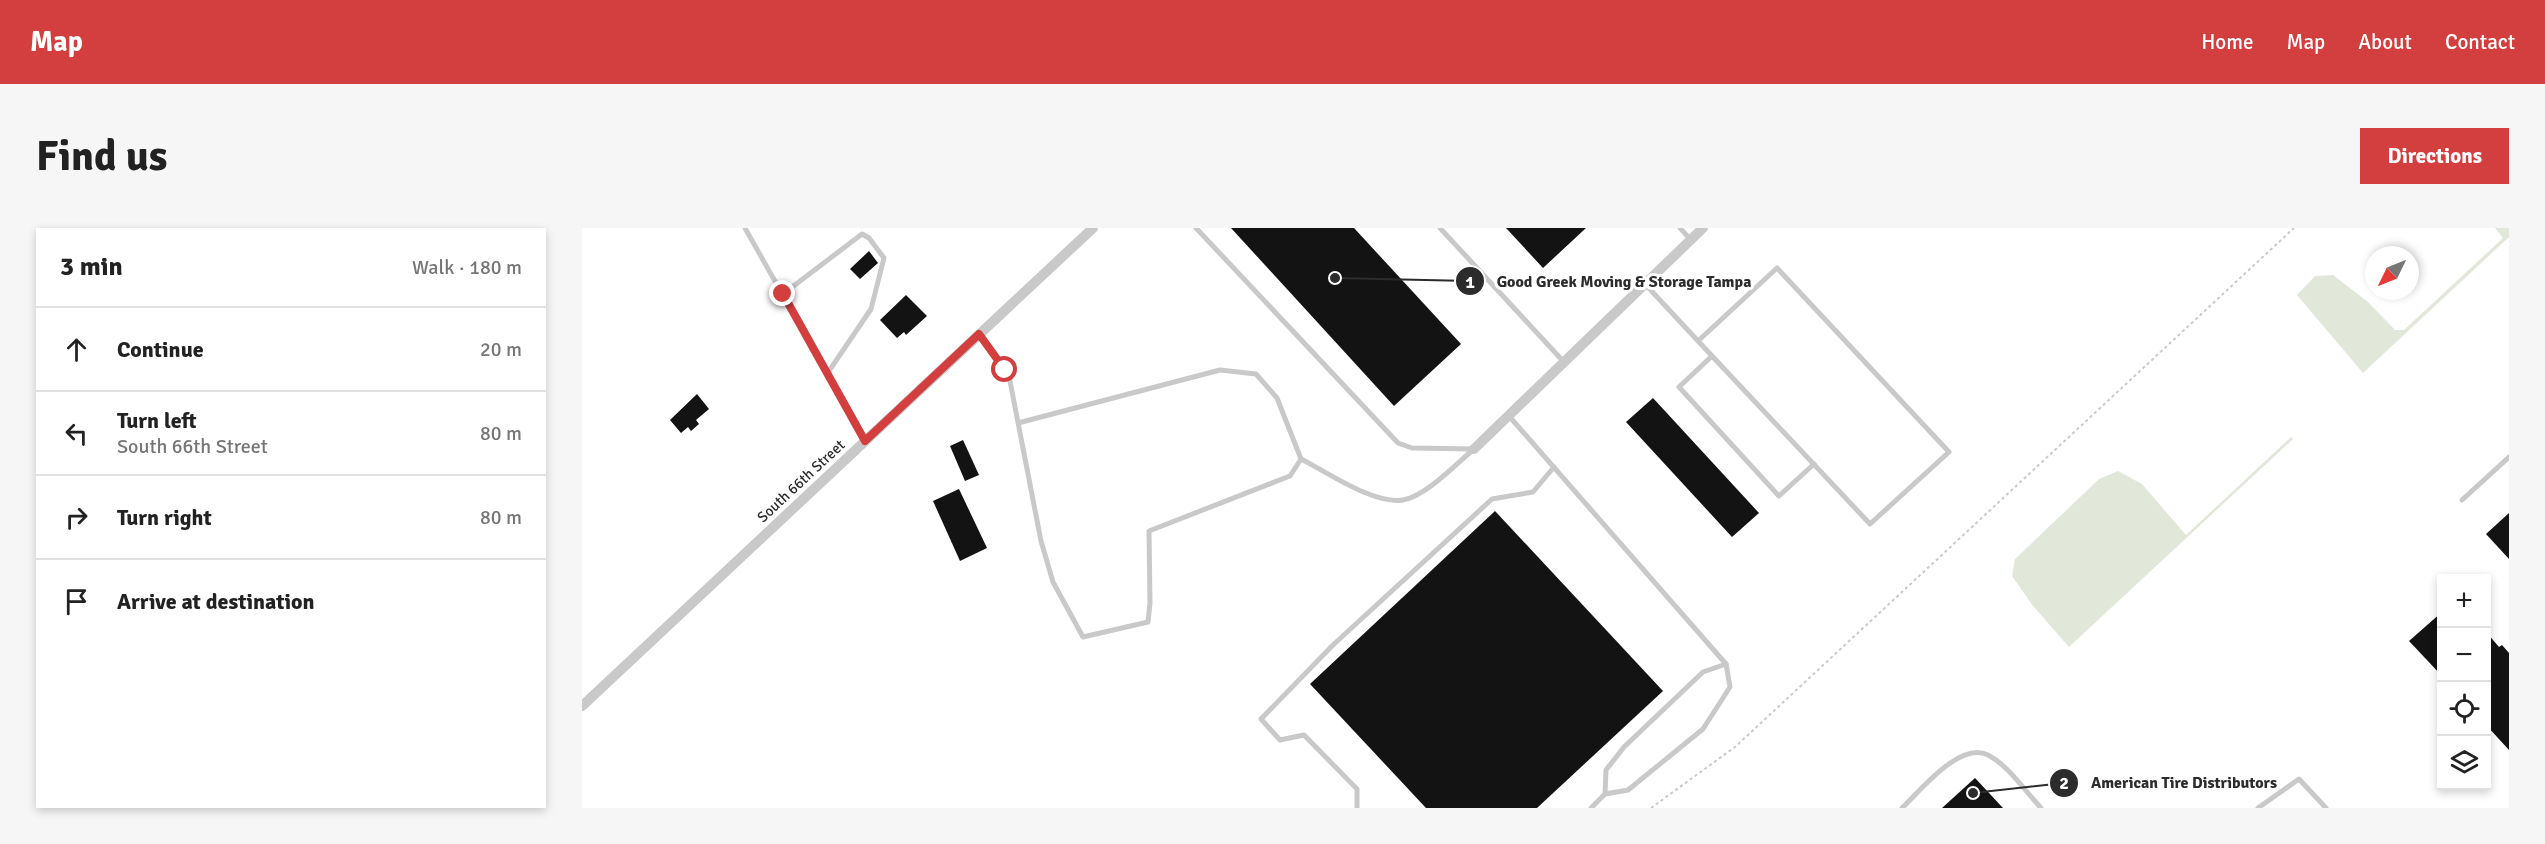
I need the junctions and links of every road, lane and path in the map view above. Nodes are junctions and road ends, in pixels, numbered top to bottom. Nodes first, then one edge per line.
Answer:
1 (745, 228) edge
2 (1093, 228) edge
3 (1196, 228) edge
4 (1440, 228) edge
5 (1680, 228) edge
6 (1703, 228) edge
7 (2294, 228) edge
8 (1691, 240) junction
9 (1645, 284) junction
10 (783, 294) junction
11 (979, 334) junction
12 (1698, 341) junction
13 (1712, 356) junction
14 (1563, 361) junction
15 (827, 374) junction
16 (1508, 415) junction
17 (1018, 423) junction
18 (865, 441) junction
19 (1474, 449) junction
20 (2509, 457) edge
21 (1301, 459) junction
22 (1814, 464) junction
23 (1554, 467) junction
24 (2462, 500) dead end
25 (1726, 664) junction
26 (582, 706) edge
27 (1605, 794) junction
28 (1356, 808) edge
29 (1591, 808) edge
30 (1651, 808) edge
31 (1902, 808) edge
32 (2041, 808) edge
33 (2258, 808) edge
34 (2326, 808) edge

1 - 10 lane
2 - 11 street, South 66th Street
3 - 19 lane
4 - 14 lane
5 - 8 lane
6 - 8 street
7 - 30 path
8 - 9 street
9 - 12 lane
9 - 14 street
10 - 15 lane
10 - 15 lane
11 - 17 lane
11 - 18 street, South 66th Street
12 - 13 lane
12 - 22 lane
13 - 22 lane
13 - 22 lane
14 - 16 street
15 - 18 lane
16 - 19 street
16 - 23 lane
17 - 21 lane
17 - 21 lane
18 - 26 street, South 66th Street
19 - 21 lane
20 - 24 lane
23 - 25 lane
23 - 28 lane
25 - 27 lane
25 - 27 lane
27 - 29 lane
31 - 32 lane
33 - 34 lane

